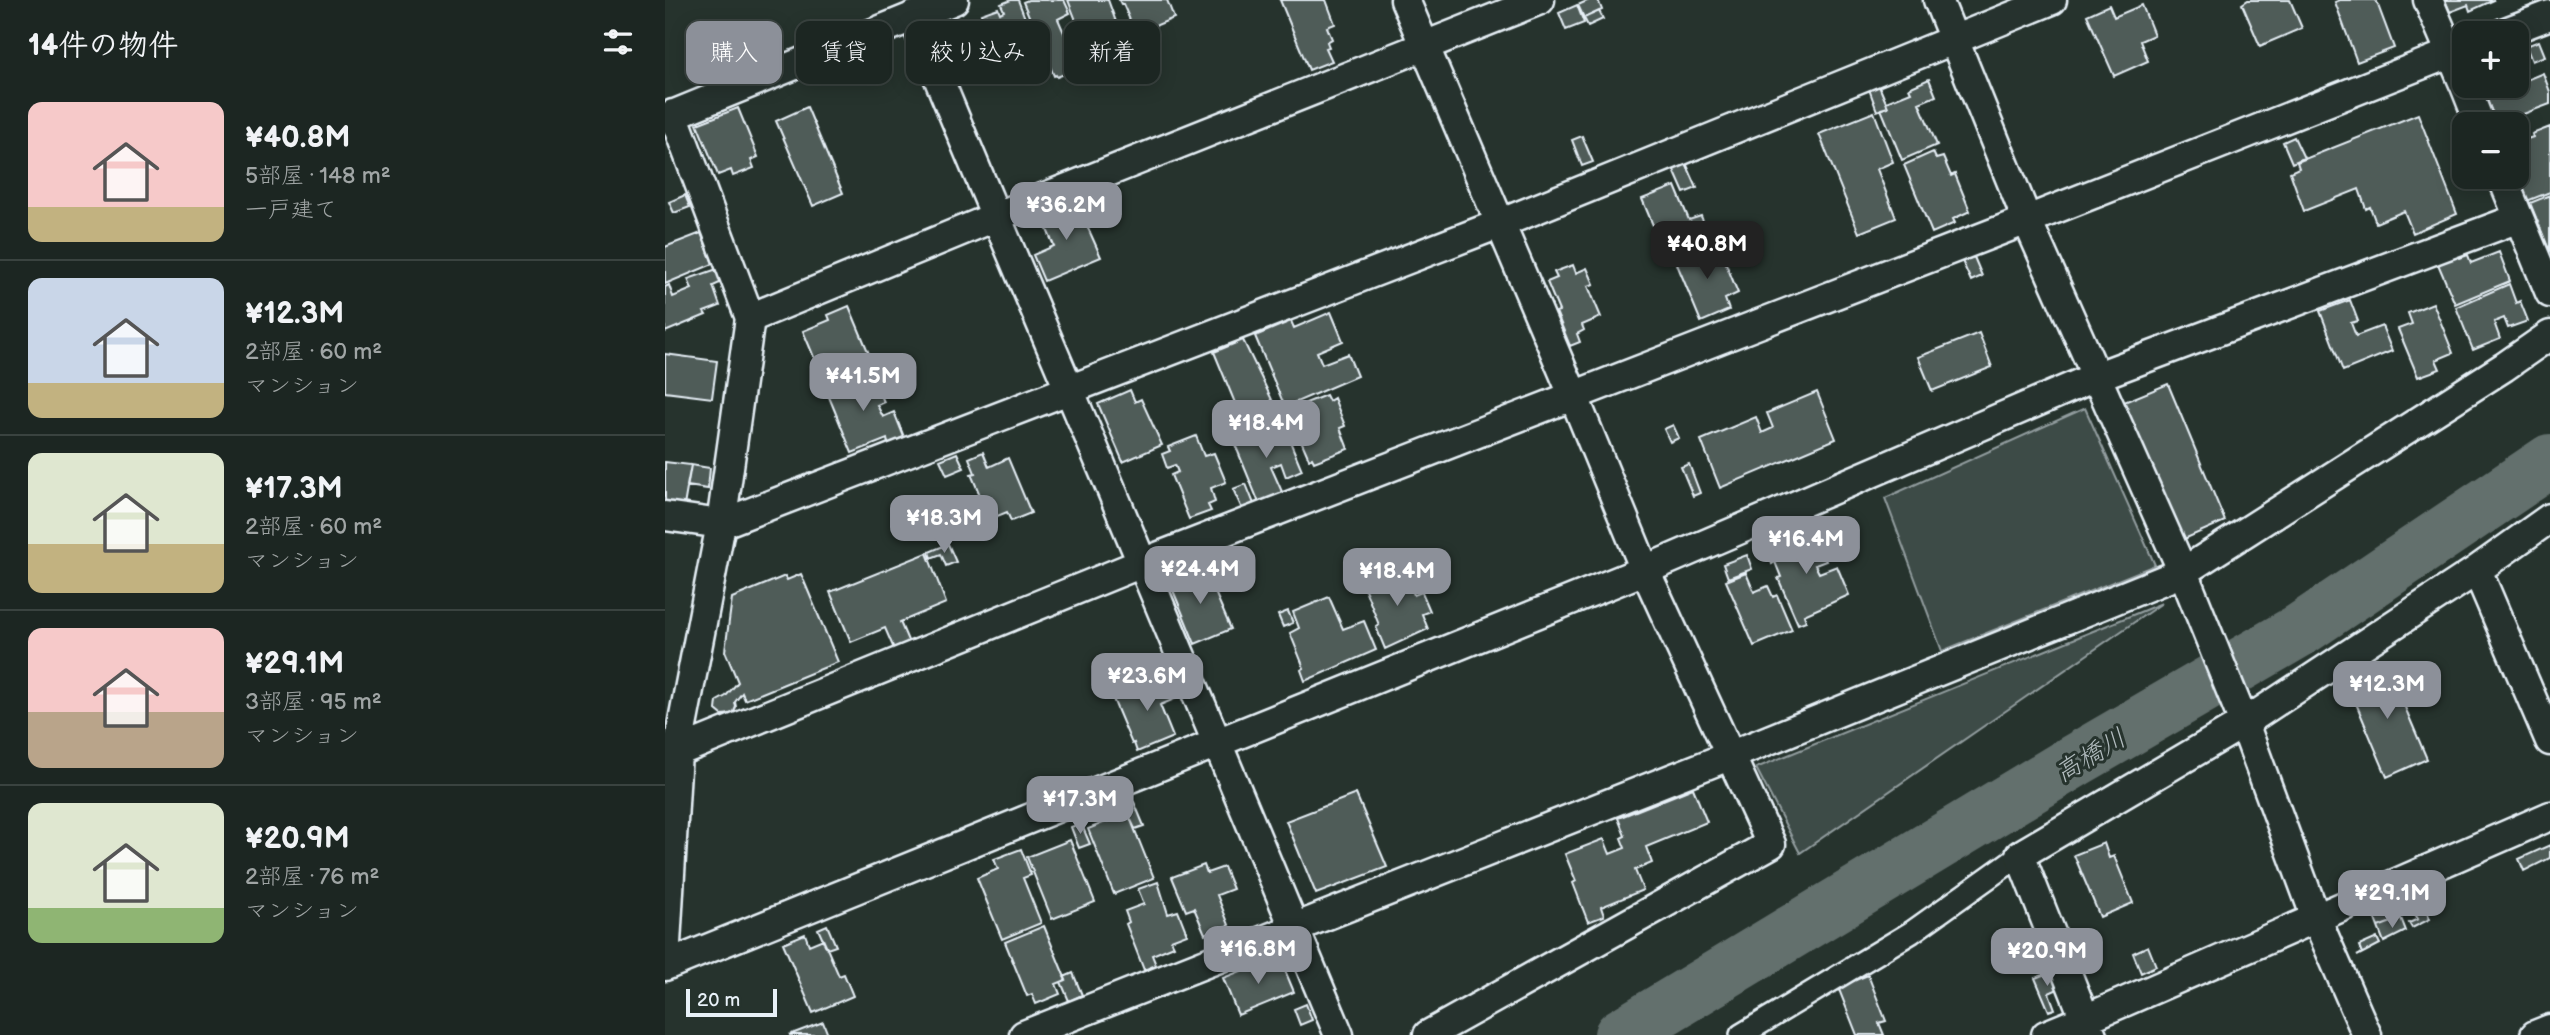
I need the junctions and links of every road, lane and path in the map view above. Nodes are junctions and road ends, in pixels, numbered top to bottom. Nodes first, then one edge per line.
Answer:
1 (954, 0) edge
2 (1405, 0) edge
3 (1540, 0) edge
4 (1938, 0) edge
5 (2052, 0) edge
6 (2428, 0) edge
7 (2550, 15) edge
8 (913, 16) junction
9 (2529, 23) edge
10 (1955, 39) junction
11 (2452, 41) edge
12 (1425, 47) junction
13 (2452, 53) edge
14 (669, 116) edge
15 (2507, 189) edge
16 (995, 217) junction
17 (2519, 218) junction
18 (2027, 220) junction
19 (1499, 224) junction
20 (2550, 293) edge
21 (750, 317) junction
22 (2550, 335) edge
23 (2095, 377) junction
24 (1069, 388) junction
25 (1574, 397) junction
26 (665, 516) edge
27 (2550, 518) edge
28 (721, 524) junction
29 (1142, 563) junction
30 (1645, 570) junction
31 (2477, 570) junction
32 (2183, 572) junction
33 (2244, 723) junction
34 (2550, 741) edge
35 (1217, 744) junction
36 (677, 752) junction
37 (1729, 756) junction
38 (2550, 816) edge
39 (2020, 855) junction
40 (2316, 918) junction
41 (1293, 927) junction
42 (665, 964) edge
43 (2089, 1027) edge
44 (2550, 1029) edge
45 (1024, 1035) edge
46 (1339, 1035) edge
47 (1428, 1035) edge
48 (1741, 1035) edge
49 (2046, 1035) edge
50 (2367, 1035) edge
51 (2535, 1035) edge

1 - 8 street
2 - 12 street
3 - 12 street
4 - 10 street
5 - 10 street
6 - 11 street
7 - 9 street
8 - 14 street
8 - 16 street
10 - 18 street
10 - 19 street
12 - 16 street
12 - 19 street
13 - 18 street
14 - 21 street
15 - 17 street
16 - 21 street
16 - 24 street
17 - 20 street
17 - 23 street
18 - 23 street
18 - 25 street
19 - 24 street
19 - 25 street
21 - 28 street
22 - 32 street
23 - 30 street
23 - 32 street
24 - 28 street
24 - 29 street
25 - 29 street
25 - 30 street
26 - 28 street
27 - 31 street
28 - 36 street
29 - 35 street
29 - 36 street
30 - 35 street
30 - 37 street
31 - 33 street
31 - 34 street
32 - 33 street
32 - 37 street
33 - 39 street
33 - 40 street
35 - 41 street
35 - 42 street
36 - 42 street
37 - 41 street
37 - 47 street
38 - 40 street
39 - 43 street
39 - 48 street
40 - 43 street
40 - 50 street
41 - 45 street
41 - 46 street
43 - 49 street
44 - 51 street

